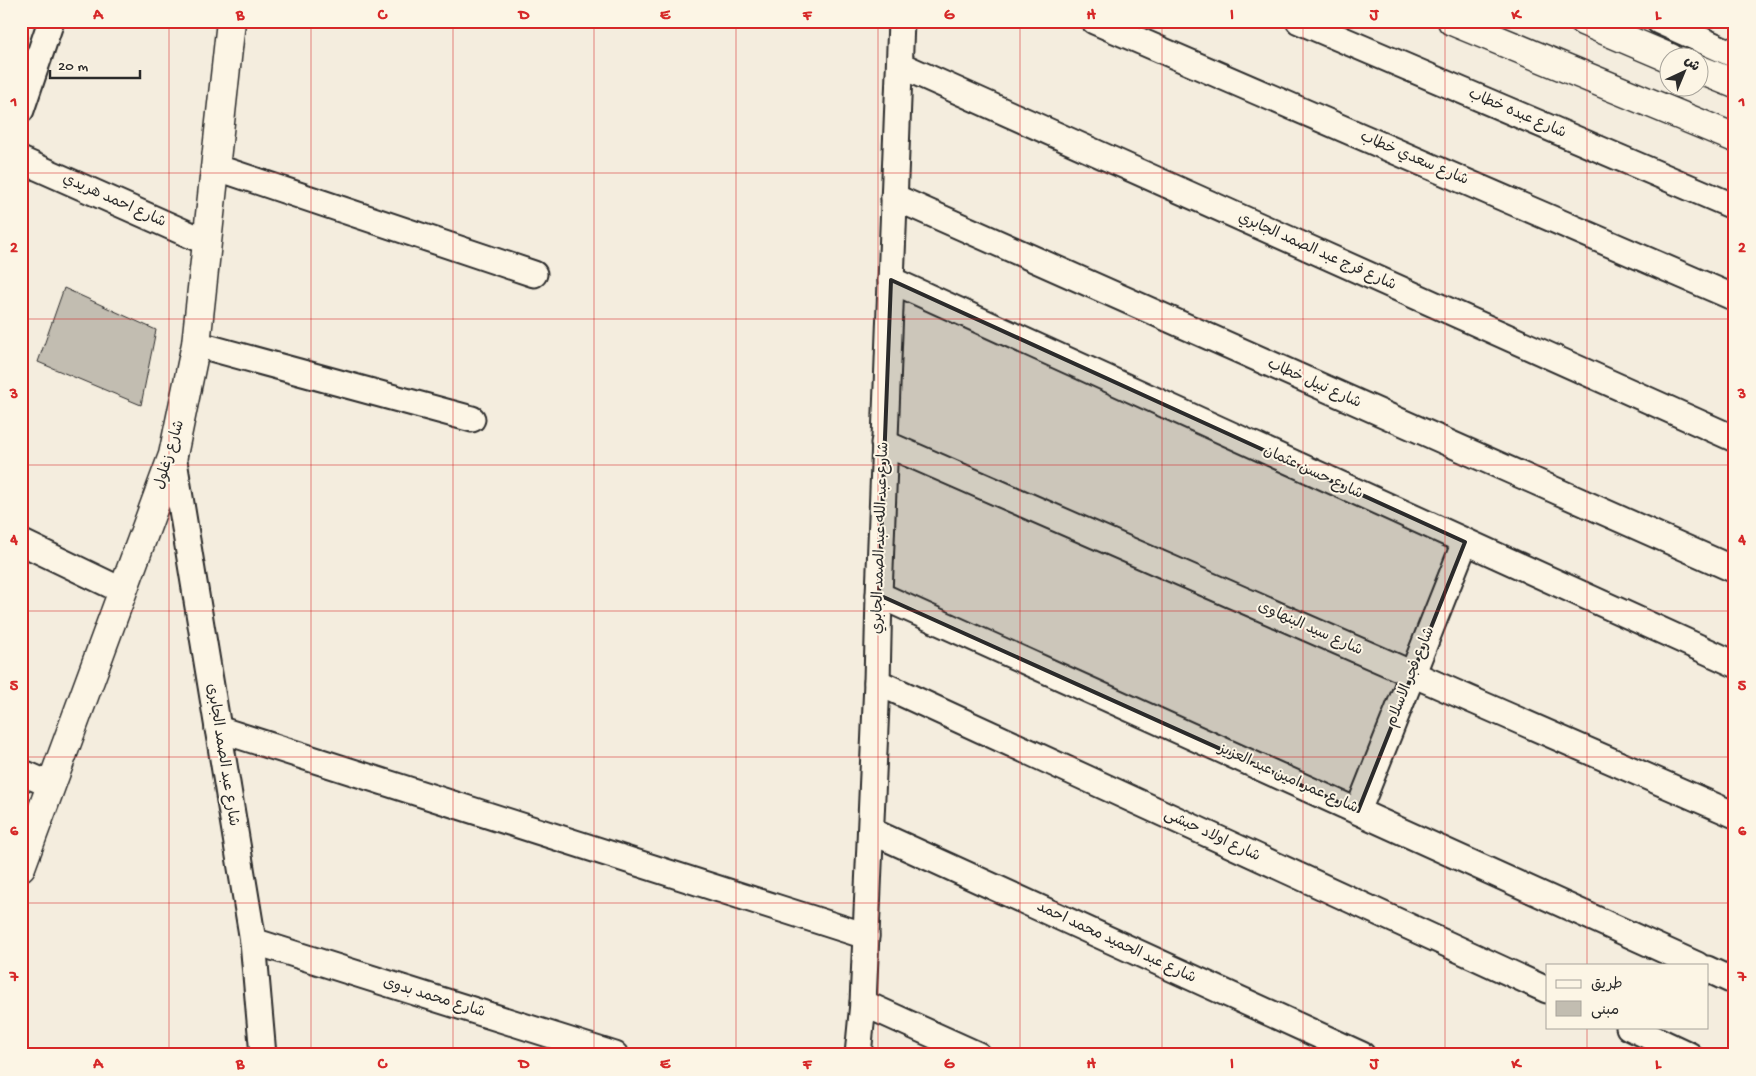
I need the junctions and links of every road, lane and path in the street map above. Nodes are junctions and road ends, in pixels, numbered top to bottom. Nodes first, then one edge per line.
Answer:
1 (51, 21) edge
2 (231, 21) edge
3 (901, 21) edge
4 (1094, 21) edge
5 (1299, 21) edge
6 (1452, 21) edge
7 (1583, 21) edge
8 (1658, 21) edge
9 (1658, 53) edge
10 (1735, 55) edge
11 (900, 66) junction
12 (1708, 73) edge
13 (1735, 84) edge
14 (21, 110) edge
15 (1735, 138) edge
16 (21, 160) edge
17 (215, 167) junction
18 (894, 197) junction
19 (1735, 207) edge
20 (206, 242) junction
21 (534, 274) dead end
22 (891, 280) junction
23 (1735, 298) edge
24 (196, 344) junction
25 (472, 419) dead end
26 (1735, 439) edge
27 (884, 443) junction
28 (173, 456) junction
29 (21, 542) edge
30 (1465, 542) junction
31 (1735, 570) edge
32 (123, 591) junction
33 (878, 595) junction
34 (1735, 664) edge
35 (1412, 674) junction
36 (877, 682) junction
37 (218, 729) junction
38 (21, 772) edge
39 (51, 785) junction
40 (1358, 811) junction
41 (1735, 816) edge
42 (871, 830) junction
43 (21, 867) edge
44 (866, 936) junction
45 (253, 941) junction
46 (1695, 964) edge
47 (1708, 969) edge
48 (1735, 982) edge
49 (1546, 990) edge
50 (863, 1003) junction
51 (1631, 1028) edge
52 (263, 1055) edge
53 (616, 1055) edge
54 (858, 1055) edge
55 (978, 1055) edge
56 (1362, 1055) edge
57 (1689, 1055) edge

1 - 14 street
2 - 17 street, شارع زغلول
3 - 11 street, شارع عبد الله عبد الصمد الجابري
4 - 23 street, شارع سعدي خطاب
5 - 19 street, شارع عبده خطاب
6 - 15 street
7 - 9 street
8 - 10 street
11 - 18 street, شارع عبد الله عبد الصمد الجابري
11 - 26 street, شارع فرج عبد الصمد الجابري
12 - 13 street
16 - 20 street, شارع احمد هريدي
17 - 20 street, شارع زغلول
17 - 21 street
18 - 22 street, شارع عبد الله عبد الصمد الجابري
18 - 31 street, شارع نبيل خطاب
20 - 24 street, شارع زغلول
22 - 27 street, شارع عبد الله عبد الصمد الجابري
22 - 30 street, شارع حسن عثمان
24 - 25 street
24 - 28 street, شارع زغلول
27 - 33 street, شارع عبد الله عبد الصمد الجابري
27 - 35 street, شارع سيد البنهاوى
28 - 32 street, شارع زغلول
28 - 37 street, شارع عبد الصمد الجابرى
29 - 32 street
30 - 34 street, شارع حسن عثمان
30 - 35 street, شارع فجر الاسلام
32 - 39 street, شارع زغلول
33 - 36 street, شارع عبد الله عبد الصمد الجابري
33 - 40 street, شارع عمر امين عبد العزيز
35 - 40 street, شارع فجر الاسلام
35 - 41 street, شارع سيد البنهاوى
36 - 42 street, شارع عبد الله عبد الصمد الجابري
36 - 49 street, شارع اولاد حبشى
37 - 44 street
37 - 45 street, شارع عبد الصمد الجابرى
38 - 39 street
39 - 43 street, شارع زغلول
40 - 46 street, شارع عمر امين عبد العزيز
42 - 44 street, شارع عبد الله عبد الصمد الجابري
42 - 56 street, شارع عبد الحميد محمد احمد
44 - 50 street, شارع عبد الله عبد الصمد الجابري
45 - 52 street, شارع عبد الصمد الجابرى
45 - 53 street, شارع محمد بدوى
47 - 48 street
50 - 54 street, شارع عبد الله عبد الصمد الجابري
50 - 55 street
51 - 57 street

